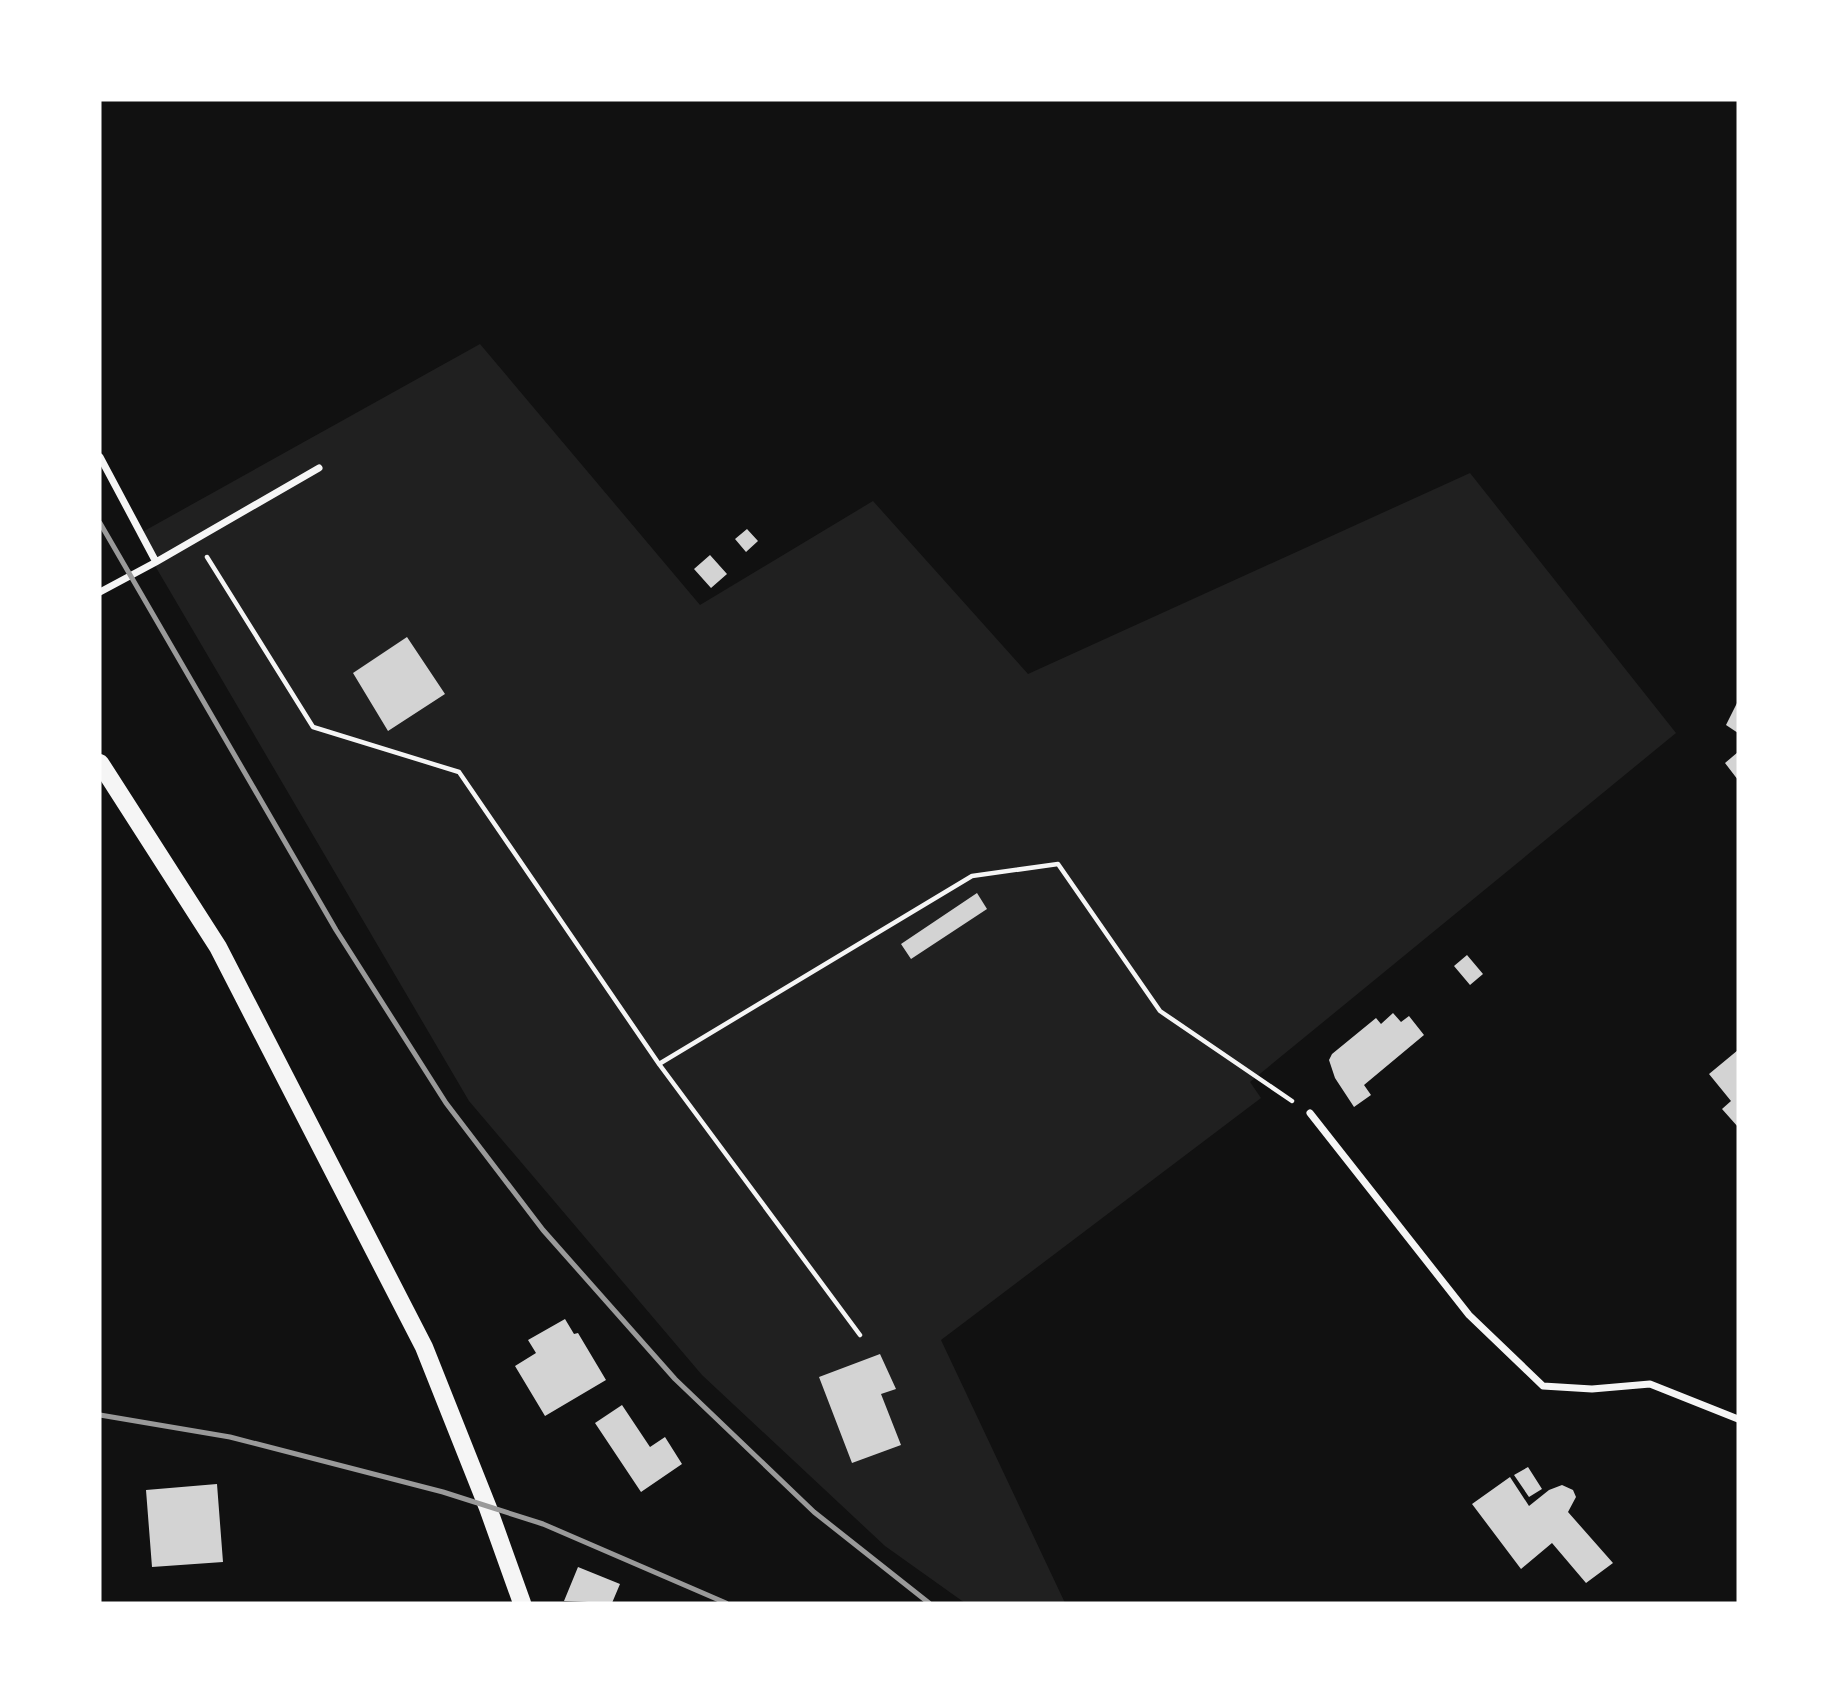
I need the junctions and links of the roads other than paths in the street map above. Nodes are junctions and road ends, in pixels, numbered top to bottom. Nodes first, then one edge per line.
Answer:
1 (100, 457) edge
2 (319, 468) dead end
3 (156, 562) junction
4 (100, 592) edge
5 (100, 763) edge
6 (1310, 1113) road end
7 (1738, 1419) edge
8 (522, 1603) edge

1 - 3 street
2 - 3 street
3 - 4 street
5 - 8 main road
6 - 7 street

